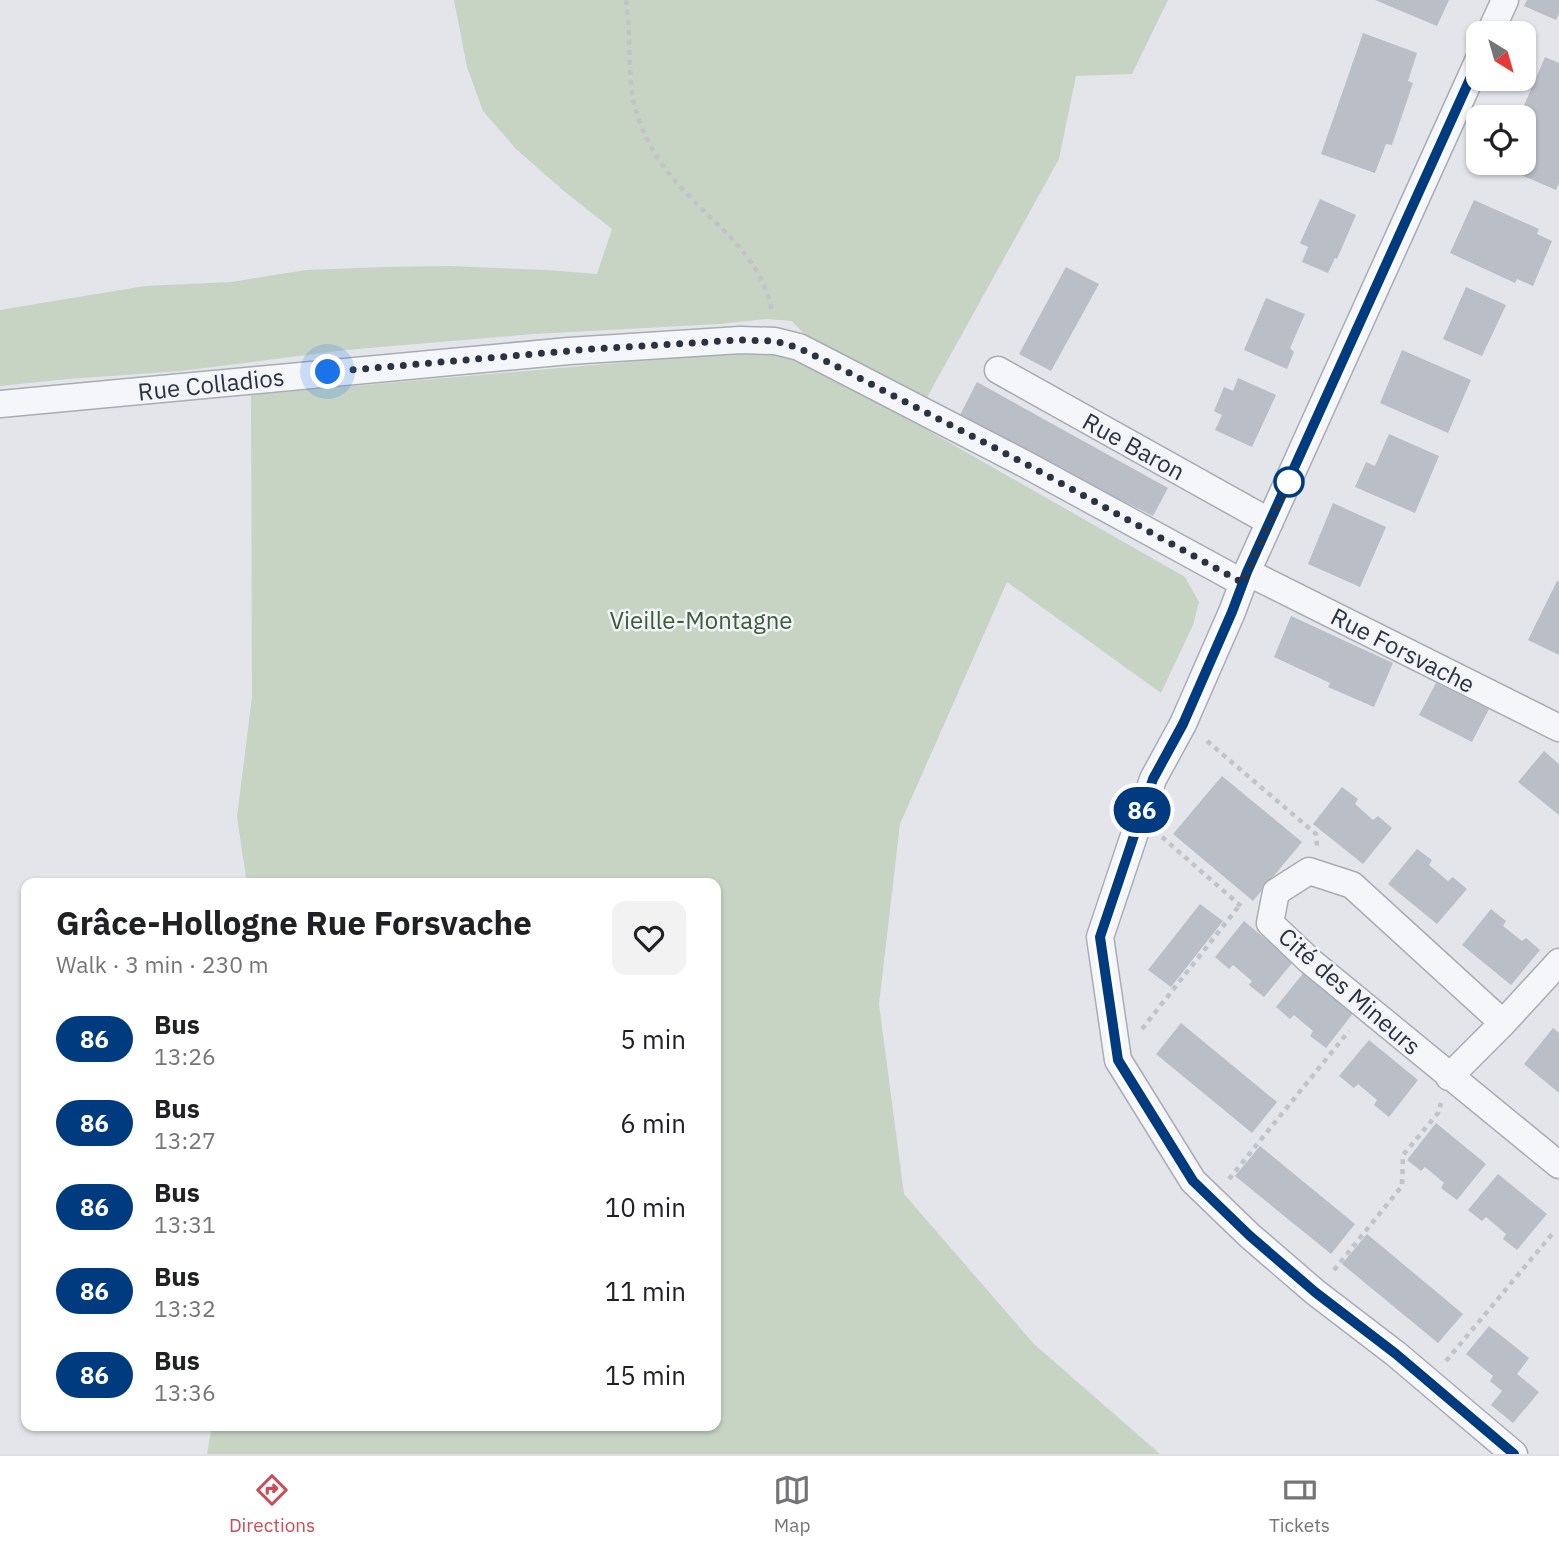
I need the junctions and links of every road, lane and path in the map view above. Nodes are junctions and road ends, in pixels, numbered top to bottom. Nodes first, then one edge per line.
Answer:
1 (626, 0) edge
2 (1505, 0) edge
3 (1495, 21) edge
4 (1466, 88) edge
5 (775, 341) junction
6 (998, 370) dead end
7 (0, 404) edge
8 (1270, 522) junction
9 (1245, 577) junction
10 (1183, 724) junction
11 (1559, 728) edge
12 (1140, 817) junction
13 (1320, 875) junction
14 (1239, 906) junction
15 (1270, 923) junction
16 (1559, 962) edge
17 (1367, 1008) junction
18 (1503, 1023) junction
19 (1118, 1060) junction
20 (1450, 1077) junction
21 (1559, 1166) edge
22 (1208, 1196) junction
23 (1553, 1233) dead end
24 (1315, 1292) junction
25 (1429, 1381) junction
26 (1514, 1454) edge

1 - 5 path
2 - 3 street
4 - 8 street
5 - 7 street, Rue Colladios
5 - 9 street, Rue Colladios
6 - 8 street, Rue Baron
8 - 9 street
9 - 10 street
9 - 11 street, Rue Forsvache
10 - 12 street
10 - 13 path
12 - 14 path
12 - 19 street
13 - 15 street, Cité des Mineurs
13 - 18 street
14 - 15 path
14 - 19 path
15 - 17 street, Cité des Mineurs
16 - 18 street
17 - 20 street, Cité des Mineurs
17 - 22 path
18 - 20 street
19 - 22 street
20 - 21 street, Cité des Mineurs
20 - 24 path
22 - 24 street
23 - 25 path
24 - 25 street
25 - 26 street

